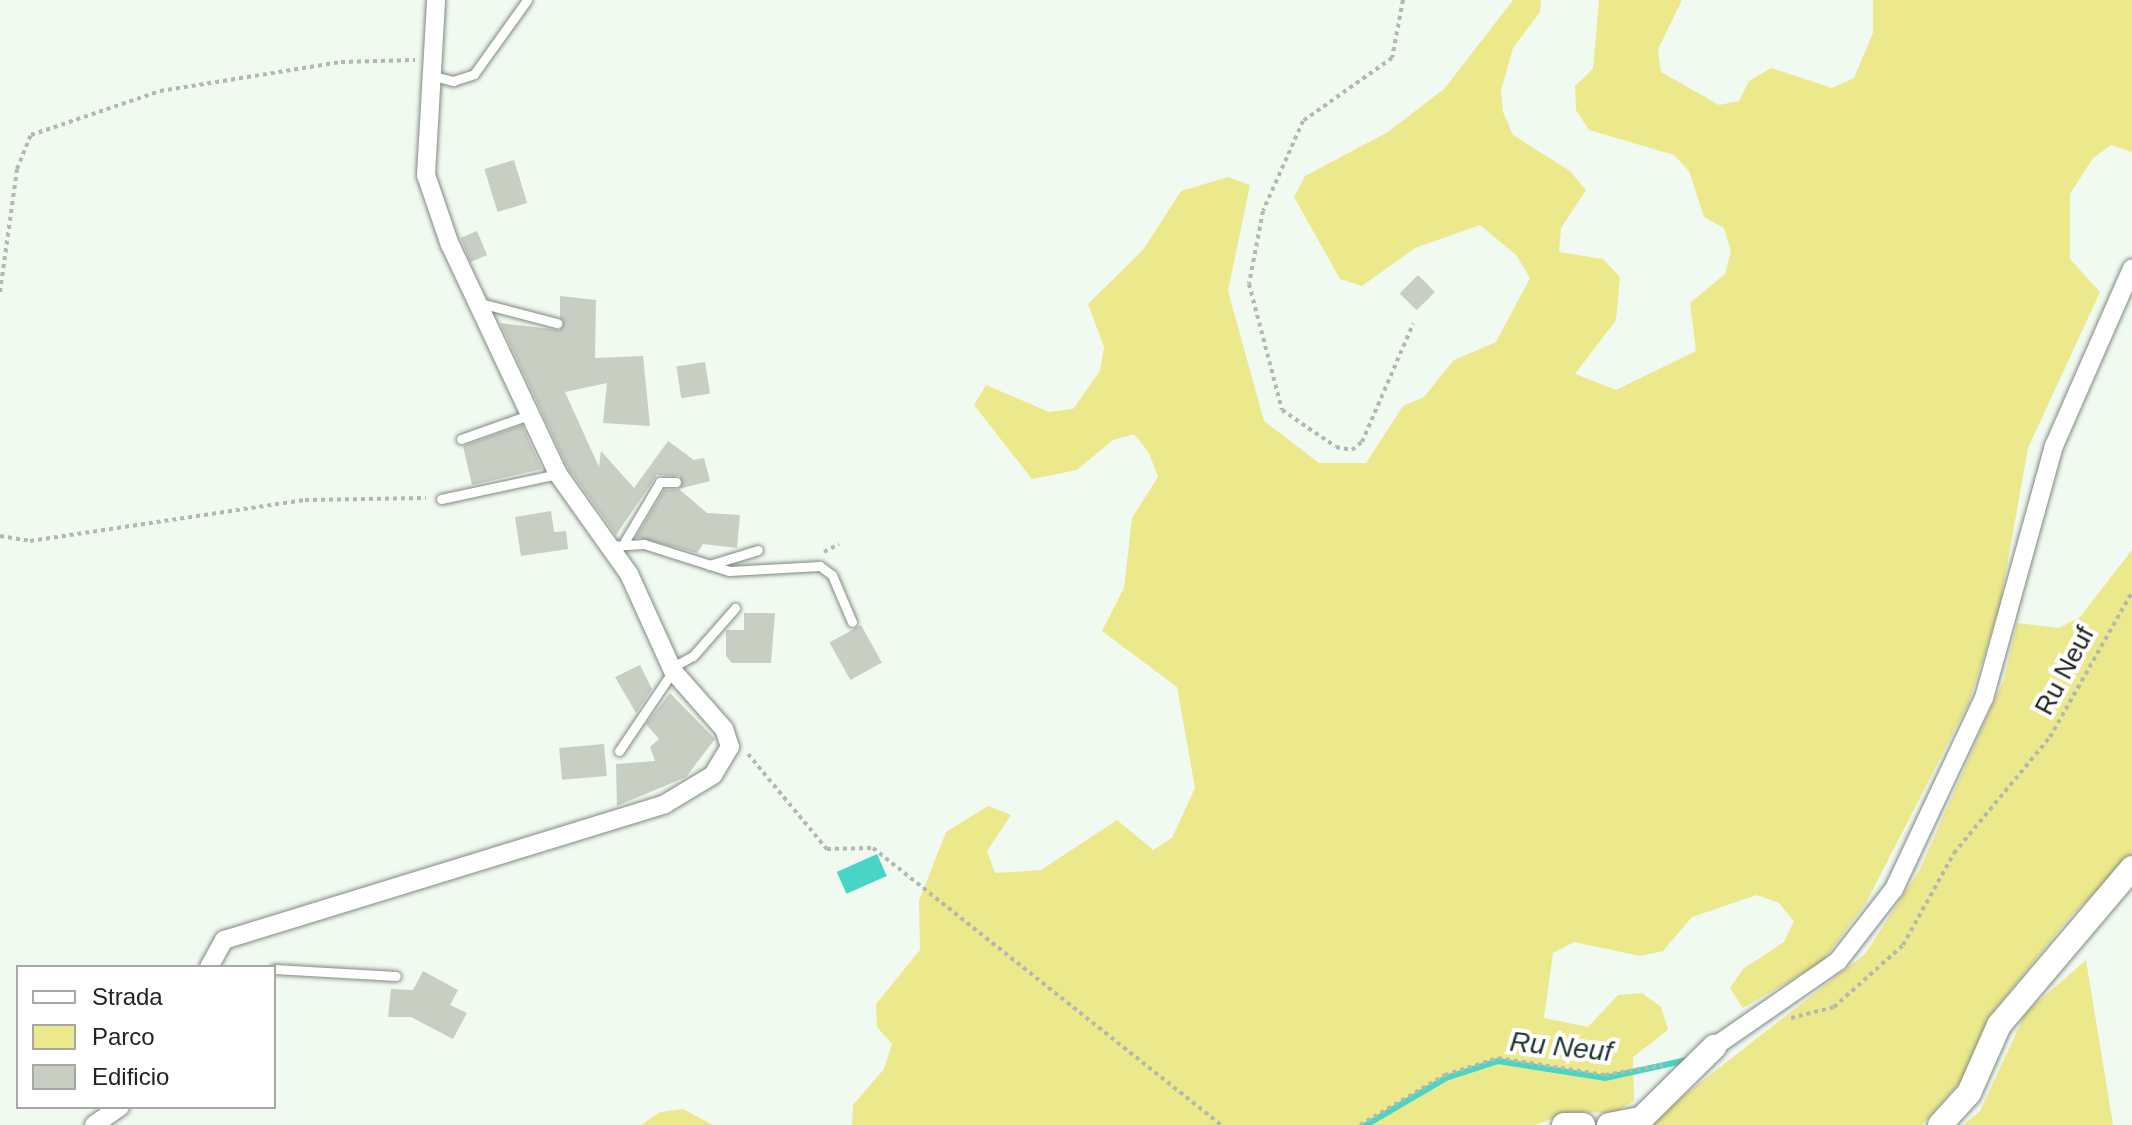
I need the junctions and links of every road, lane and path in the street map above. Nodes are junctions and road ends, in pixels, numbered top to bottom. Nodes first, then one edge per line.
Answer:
1 (436, 0) edge
2 (527, 0) edge
3 (1403, 0) edge
4 (434, 69) junction
5 (2132, 268) edge
6 (0, 292) edge
7 (473, 300) junction
8 (557, 323) dead end
9 (1413, 324) dead end
10 (526, 416) junction
11 (461, 439) dead end
12 (558, 474) junction
13 (676, 482) dead end
14 (441, 499) joint
15 (0, 536) edge
16 (617, 543) junction
17 (758, 550) dead end
18 (706, 566) junction
19 (2132, 592) edge
20 (735, 608) dead end
21 (852, 622) dead end
22 (672, 670) junction
23 (724, 729) junction
24 (619, 751) dead end
25 (2132, 868) edge
26 (210, 965) edge
27 (276, 969) edge
28 (396, 976) dead end
29 (1781, 1019) dead end
30 (1714, 1047) joint
31 (1673, 1061) dead end
32 (117, 1109) edge
33 (94, 1125) edge
34 (1221, 1125) edge
35 (1360, 1125) edge
36 (1564, 1125) edge
37 (1583, 1125) edge
38 (1609, 1125) edge
39 (1940, 1125) edge

1 - 4 street
2 - 4 lane
3 - 9 path
4 - 6 path
4 - 7 street
5 - 30 street
7 - 8 lane
7 - 10 street
10 - 11 lane
10 - 12 street
12 - 14 lane
12 - 16 street
13 - 16 lane
14 - 15 path
16 - 18 lane
16 - 22 street
17 - 18 lane
18 - 21 lane
19 - 29 path, Ru Neuf
20 - 22 lane
22 - 23 street
22 - 24 lane
23 - 26 street
23 - 34 path
25 - 39 street
27 - 28 lane
30 - 38 street
31 - 35 path
32 - 33 street
36 - 37 street

